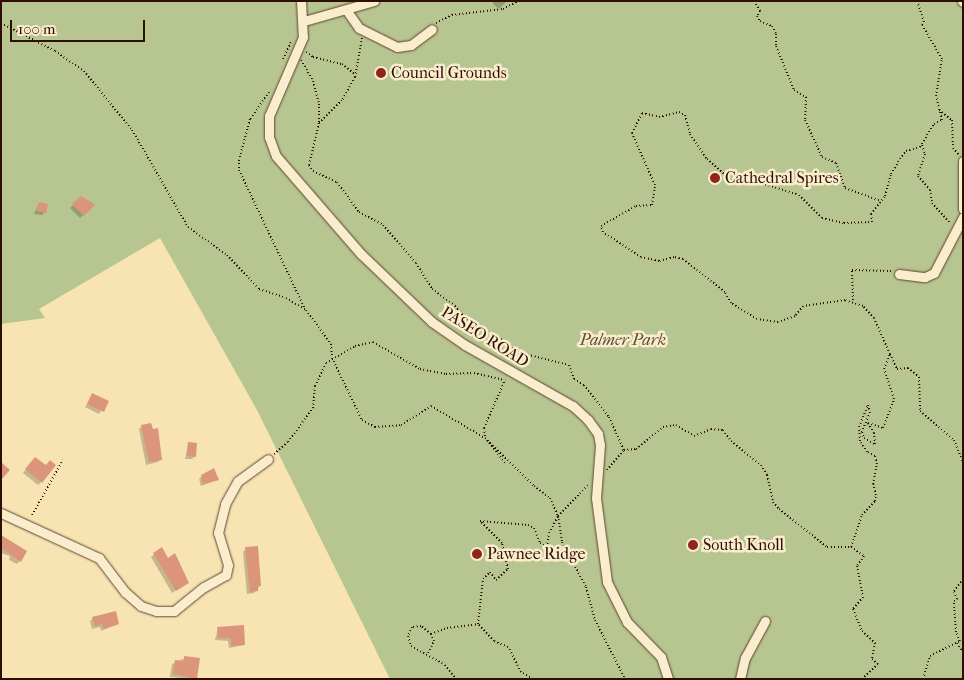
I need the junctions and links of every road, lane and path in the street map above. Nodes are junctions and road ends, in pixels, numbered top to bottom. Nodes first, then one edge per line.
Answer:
1 (301, 1) edge
2 (374, 1) edge
3 (518, 1) edge
4 (754, 1) edge
5 (917, 1) edge
6 (347, 11) junction
7 (304, 21) junction
8 (1, 23) edge
9 (432, 29) joint
10 (363, 30) junction
11 (298, 52) junction
12 (355, 75) junction
13 (282, 84) junction
14 (939, 110) junction
15 (318, 123) junction
16 (922, 145) junction
17 (960, 158) edge
18 (880, 201) junction
19 (963, 209) edge
20 (963, 217) edge
21 (956, 228) junction
22 (899, 274) joint
23 (853, 300) junction
24 (306, 310) junction
25 (890, 354) junction
26 (332, 358) junction
27 (509, 370) junction
28 (505, 380) junction
29 (485, 438) junction
30 (639, 446) dead end
31 (624, 450) dead end
32 (268, 459) joint
33 (63, 460) dead end
34 (963, 462) edge
35 (506, 464) dead end
36 (1, 512) edge
37 (32, 515) dead end
38 (558, 516) junction
39 (851, 547) junction
40 (963, 579) edge
41 (765, 621) dead end
42 (478, 624) junction
43 (431, 634) junction
44 (956, 644) junction
45 (428, 653) junction
46 (963, 654) edge
47 (456, 679) edge
48 (533, 679) edge
49 (625, 679) edge
50 (668, 679) edge
51 (740, 679) edge
52 (862, 679) edge
53 (923, 679) edge

1 - 7 street, PASEO ROAD
2 - 6 street
3 - 9 path
4 - 18 path
5 - 14 path
6 - 7 street
6 - 10 street
7 - 11 street, PASEO ROAD
8 - 24 path
9 - 10 street
10 - 12 path
11 - 12 path
11 - 13 street, PASEO ROAD
11 - 15 path
12 - 15 path
13 - 24 path
13 - 27 street, PASEO ROAD
14 - 16 path
14 - 17 path
15 - 31 path
16 - 18 path
16 - 21 path
17 - 19 street
18 - 23 path
20 - 21 street
21 - 22 street
22 - 23 path
23 - 25 path
24 - 26 path
25 - 34 path
25 - 39 path
26 - 28 path
26 - 29 path
26 - 32 path
27 - 28 path
27 - 50 street, PASEO ROAD
28 - 29 path
29 - 35 path
29 - 38 path
30 - 39 path
32 - 36 street
33 - 37 path
38 - 42 path
38 - 49 path
39 - 52 path
40 - 44 path
41 - 51 street
42 - 43 path
42 - 48 path
43 - 45 path
43 - 45 path
44 - 46 path
44 - 53 path
45 - 47 path

